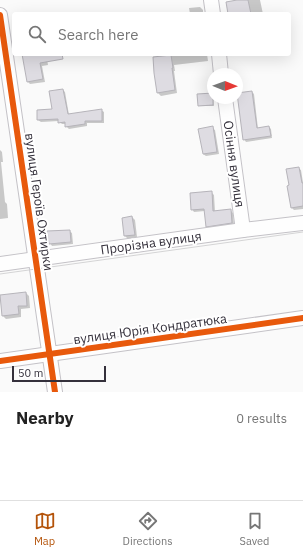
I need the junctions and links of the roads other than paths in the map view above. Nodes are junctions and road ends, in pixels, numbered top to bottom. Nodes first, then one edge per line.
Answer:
1 (211, 0) edge
2 (213, 12) edge
3 (0, 15) edge
4 (219, 56) edge
5 (220, 68) edge
6 (226, 104) edge
7 (303, 223) edge
8 (243, 230) junction
9 (36, 259) junction
10 (0, 264) edge
11 (303, 318) edge
12 (50, 354) junction
13 (0, 361) edge
14 (56, 392) edge

1 - 2 street
3 - 9 street, вулиця Героїв Охтирки
4 - 5 street
6 - 8 street, Осіння вулиця
7 - 8 street, Прорізна вулиця
8 - 9 street, Прорізна вулиця
9 - 10 street, Прорізна вулиця
9 - 12 street, вулиця Героїв Охтирки
11 - 12 street, вулиця Юрія Кондратюка
12 - 13 street, вулиця Юрія Кондратюка
12 - 14 street, вулиця Героїв Охтирки

